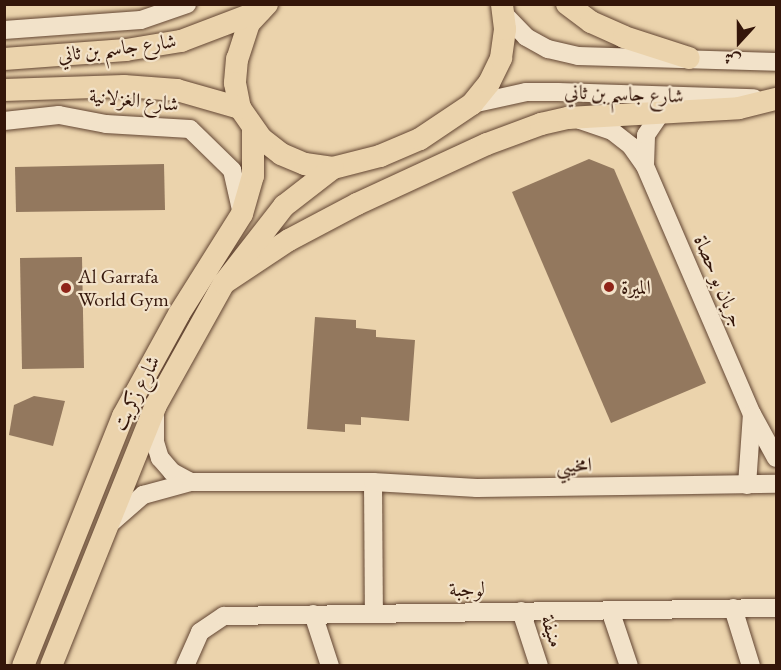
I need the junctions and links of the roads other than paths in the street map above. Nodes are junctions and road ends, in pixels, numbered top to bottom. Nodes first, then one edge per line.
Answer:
1 (187, 4) edge
2 (567, 4) edge
3 (263, 8) edge
4 (503, 9) edge
5 (4, 30) edge
6 (689, 58) junction
7 (4, 59) edge
8 (777, 62) edge
9 (4, 90) edge
10 (776, 99) edge
11 (472, 104) junction
12 (240, 108) junction
13 (661, 113) junction
14 (568, 118) junction
15 (4, 122) edge
16 (253, 129) junction
17 (645, 166) junction
18 (333, 168) junction
19 (242, 214) junction
20 (224, 284) junction
21 (156, 405) junction
22 (752, 414) junction
23 (777, 458) edge
24 (191, 482) junction
25 (373, 482) junction
26 (777, 484) edge
27 (747, 485) junction
28 (102, 533) junction
29 (733, 608) junction
30 (777, 608) edge
31 (610, 609) junction
32 (521, 611) junction
33 (374, 612) junction
34 (313, 614) junction
35 (23, 666) edge
36 (51, 666) edge
37 (185, 666) edge
38 (330, 666) edge
39 (539, 666) edge
40 (629, 666) edge
41 (751, 666) edge

1 - 5 street
2 - 6 main road
3 - 7 main road, شارع جاسم بن ثاني
3 - 12 main road
4 - 6 street, شارع جاسم بن ثاني
4 - 11 main road
6 - 8 street, شارع جاسم بن ثاني
9 - 12 main road, شارع جاسم بن ثاني
10 - 11 street, شارع جاسم بن ثاني
10 - 13 main road
11 - 18 main road
12 - 16 main road
13 - 14 main road
13 - 17 street, جريان بو حصاة
14 - 17 street, جريان بو حصاة
14 - 20 main road
15 - 19 street, شارع الغزلانية
16 - 18 main road
16 - 19 main road, شارع زكريت
17 - 22 street, جريان بو حصاة
18 - 20 main road, شارع زكريت
19 - 35 main road, شارع زكريت
20 - 21 main road, شارع زكريت
21 - 24 street
21 - 28 main road, شارع زكريت
22 - 23 street, جريان بو حصاة
22 - 27 street, جريان بو حصاة
24 - 25 street, امخيبي
24 - 28 street, امخيبي
25 - 27 street, امخيبي
25 - 33 street
26 - 27 street, امخيبي
28 - 36 main road, شارع زكريت
29 - 30 street, لوجبة
29 - 31 street, لوجبة
29 - 41 street
31 - 32 street, لوجبة
31 - 40 street
32 - 33 street, لوجبة
32 - 39 street, منيفة
33 - 34 street, لوجبة
34 - 37 street, لوجبة
34 - 38 street

